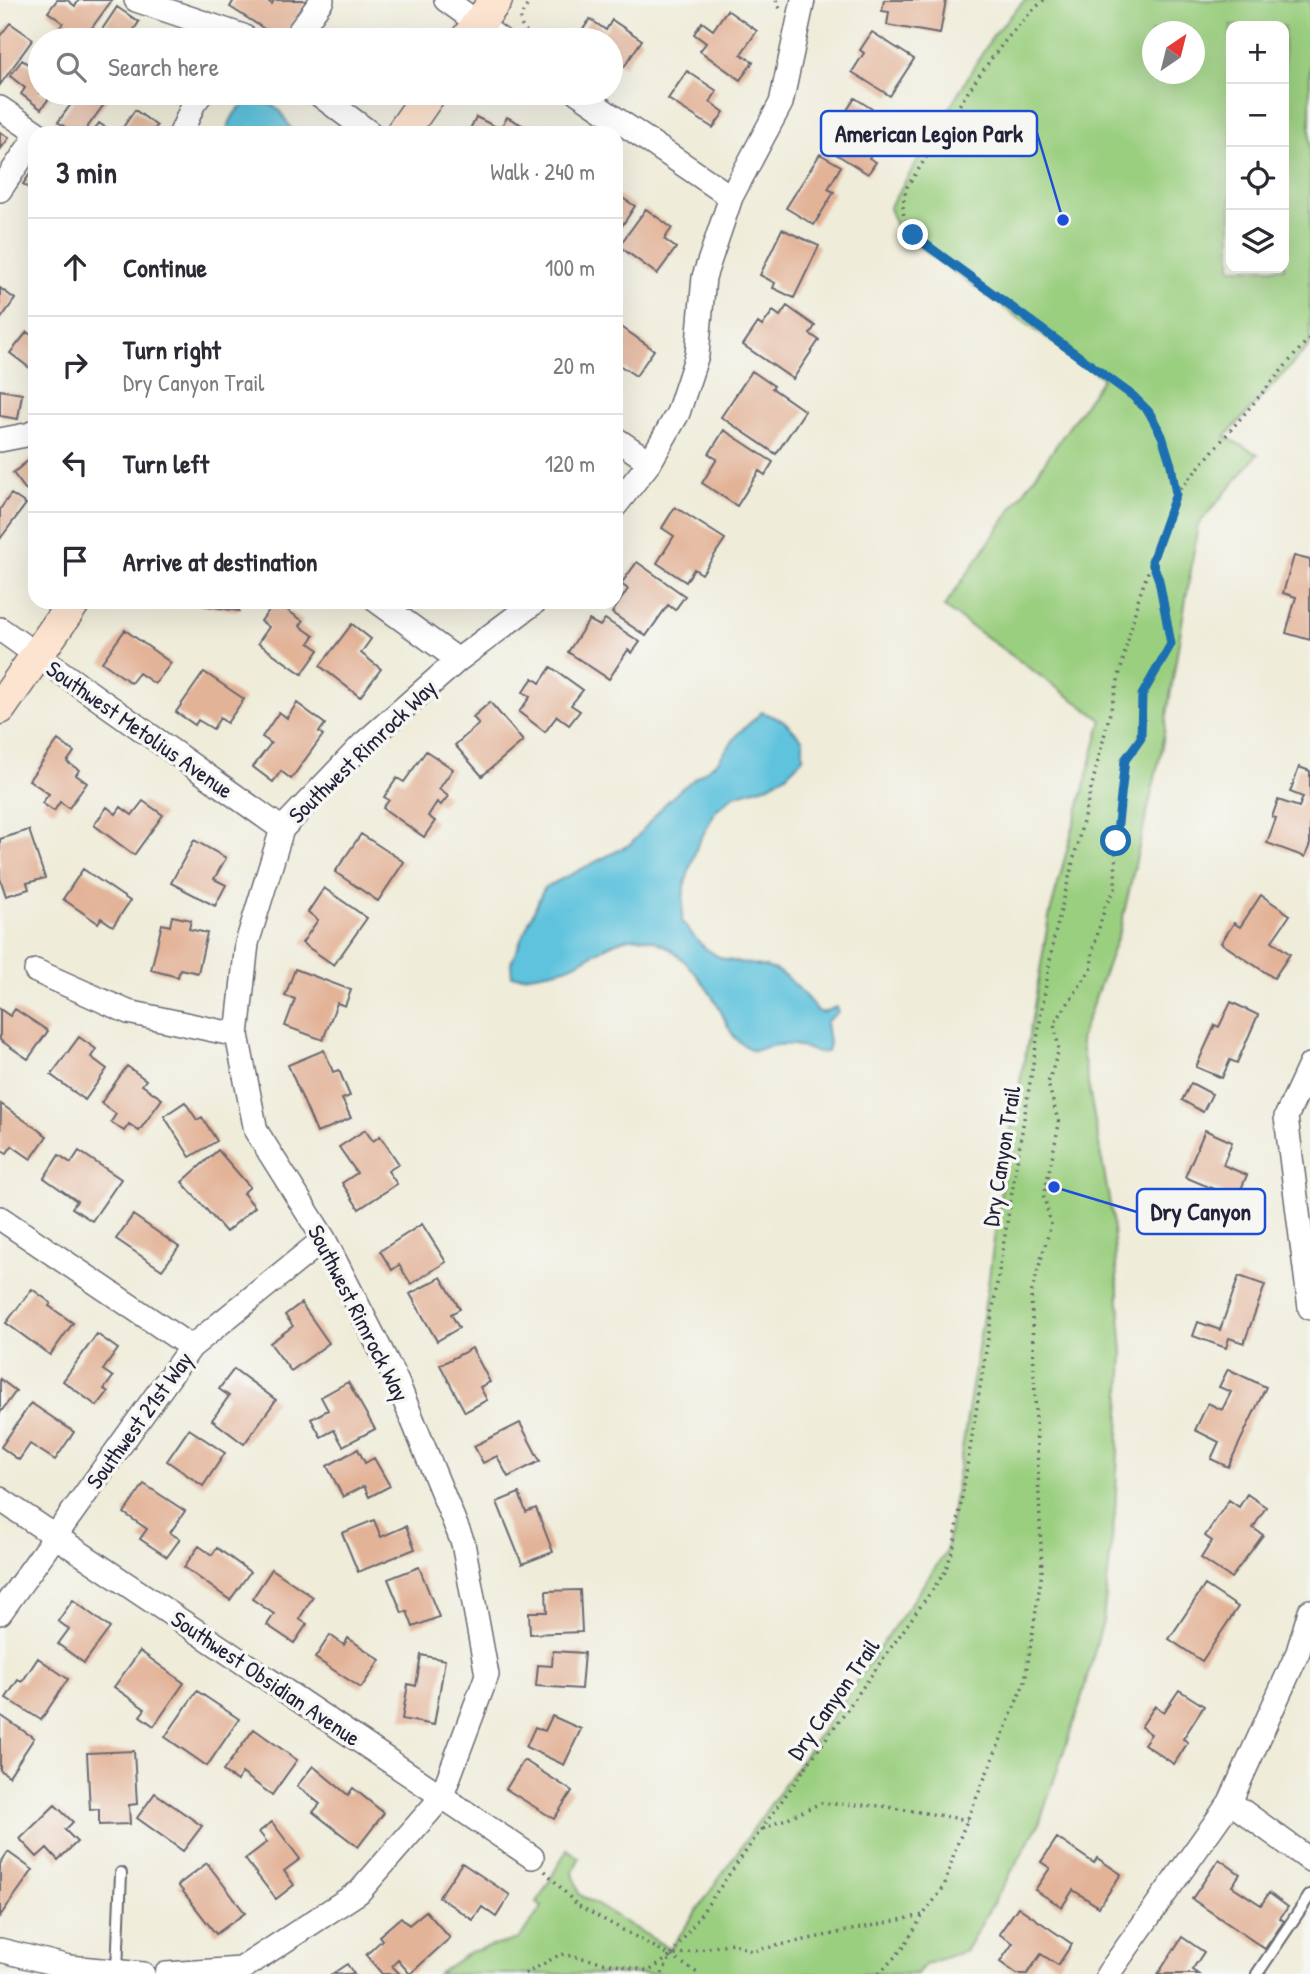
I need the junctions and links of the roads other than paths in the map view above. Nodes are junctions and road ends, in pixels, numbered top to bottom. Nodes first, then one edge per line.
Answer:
1 (136, 0) edge
2 (322, 0) edge
3 (446, 0) edge
4 (803, 0) edge
5 (485, 26) edge
6 (214, 28) edge
7 (302, 28) edge
8 (193, 105) edge
9 (333, 105) edge
10 (422, 105) edge
11 (596, 105) edge
12 (0, 108) edge
13 (184, 126) edge
14 (361, 126) edge
15 (407, 126) edge
16 (28, 127) edge
17 (28, 148) edge
18 (0, 190) edge
19 (731, 197) junction
20 (28, 435) edge
21 (0, 440) edge
22 (623, 444) edge
23 (650, 462) junction
24 (623, 496) edge
25 (69, 609) edge
26 (388, 609) edge
27 (526, 609) edge
28 (0, 629) edge
29 (36, 656) junction
30 (458, 660) junction
31 (0, 708) edge
32 (282, 829) junction
33 (36, 971) dead end
34 (237, 1035) junction
35 (1310, 1065) edge
36 (0, 1218) edge
37 (324, 1239) junction
38 (1310, 1308) edge
39 (191, 1347) junction
40 (0, 1499) edge
41 (58, 1533) junction
42 (1310, 1611) edge
43 (0, 1613) edge
44 (441, 1798) junction
45 (1230, 1802) junction
46 (531, 1857) road end
47 (1310, 1860) edge
48 (121, 1873) dead end
49 (1310, 1895) edge
50 (0, 1950) edge
51 (117, 1971) junction
52 (143, 1974) edge
53 (166, 1974) edge
54 (1108, 1974) edge
55 (1257, 1974) edge

1 - 6 street
2 - 7 street
3 - 5 street
4 - 19 street
8 - 13 street
9 - 14 street
10 - 15 street
11 - 19 street
12 - 16 street
17 - 18 street
19 - 23 street
20 - 21 street
22 - 23 street
23 - 24 street
25 - 29 street
26 - 30 street
27 - 30 street, Southwest Rimrock Way
28 - 29 street, Southwest Metolius Avenue
29 - 31 street
29 - 32 street, Southwest Metolius Avenue
30 - 32 street, Southwest Rimrock Way
32 - 34 street, Southwest Rimrock Way
33 - 34 street
34 - 37 street, Southwest Rimrock Way
35 - 38 street
36 - 39 street
37 - 39 street, Southwest 21st Way
37 - 44 street, Southwest Rimrock Way
39 - 41 street, Southwest 21st Way
40 - 41 street, Southwest Obsidian Avenue
41 - 43 street, Southwest 21st Way
41 - 44 street, Southwest Obsidian Avenue
42 - 45 street
44 - 46 street, Southwest Obsidian Avenue
44 - 53 street, Southwest Rimrock Way
45 - 47 street
45 - 54 street
48 - 51 lane
49 - 55 lane
50 - 51 street
51 - 52 street

